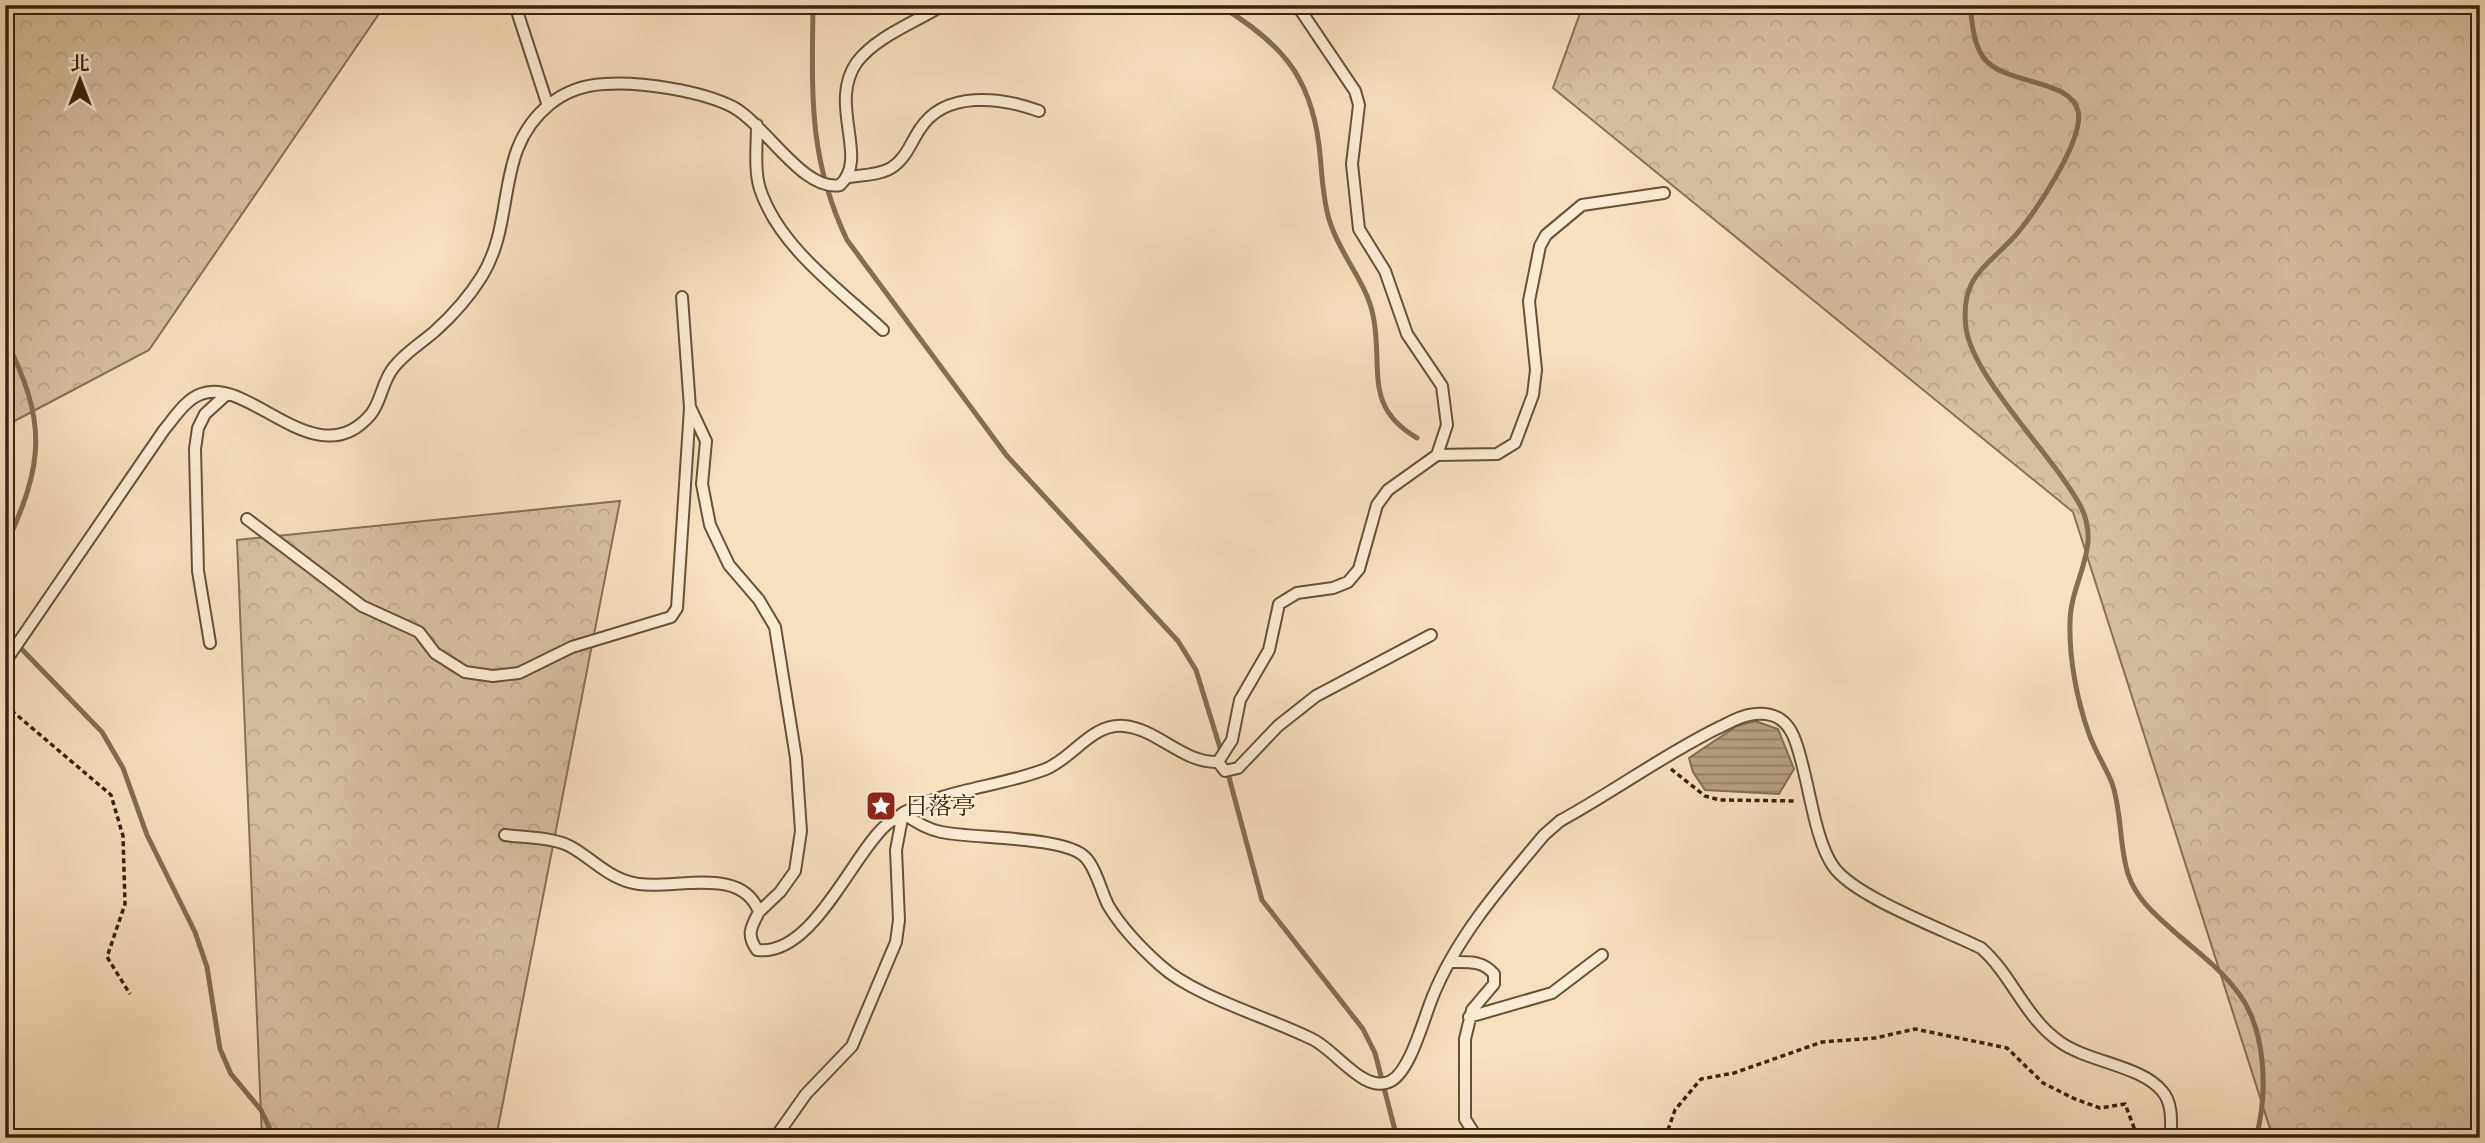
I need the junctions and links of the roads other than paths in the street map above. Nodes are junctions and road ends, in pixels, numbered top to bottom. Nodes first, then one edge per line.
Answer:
1 (514, 5) edge
2 (943, 5) edge
3 (1297, 5) edge
4 (548, 106) junction
5 (1039, 111) dead end
6 (757, 125) junction
7 (849, 177) junction
8 (1664, 193) dead end
9 (682, 298) dead end
10 (883, 330) dead end
11 (227, 394) junction
12 (690, 408) junction
13 (1437, 455) junction
14 (247, 519) dead end
15 (1431, 635) dead end
16 (209, 643) dead end
17 (5, 662) edge
18 (1218, 762) junction
19 (903, 813) junction
20 (505, 835) dead end
21 (759, 912) junction
22 (1602, 955) dead end
23 (1450, 962) junction
24 (1469, 1017) junction
25 (775, 1138) edge
26 (1477, 1138) edge
27 (2171, 1138) edge

1 - 4 lane
2 - 7 lane
3 - 13 lane
4 - 6 lane
4 - 11 lane
5 - 7 lane
6 - 7 lane
6 - 10 lane
8 - 13 lane
9 - 12 lane
11 - 16 lane
11 - 17 lane
12 - 14 lane
12 - 21 lane
13 - 18 lane
15 - 18 lane
18 - 19 lane
19 - 21 lane
19 - 23 lane
19 - 25 lane
20 - 21 lane
22 - 24 lane
23 - 24 lane
23 - 27 lane
24 - 26 lane

